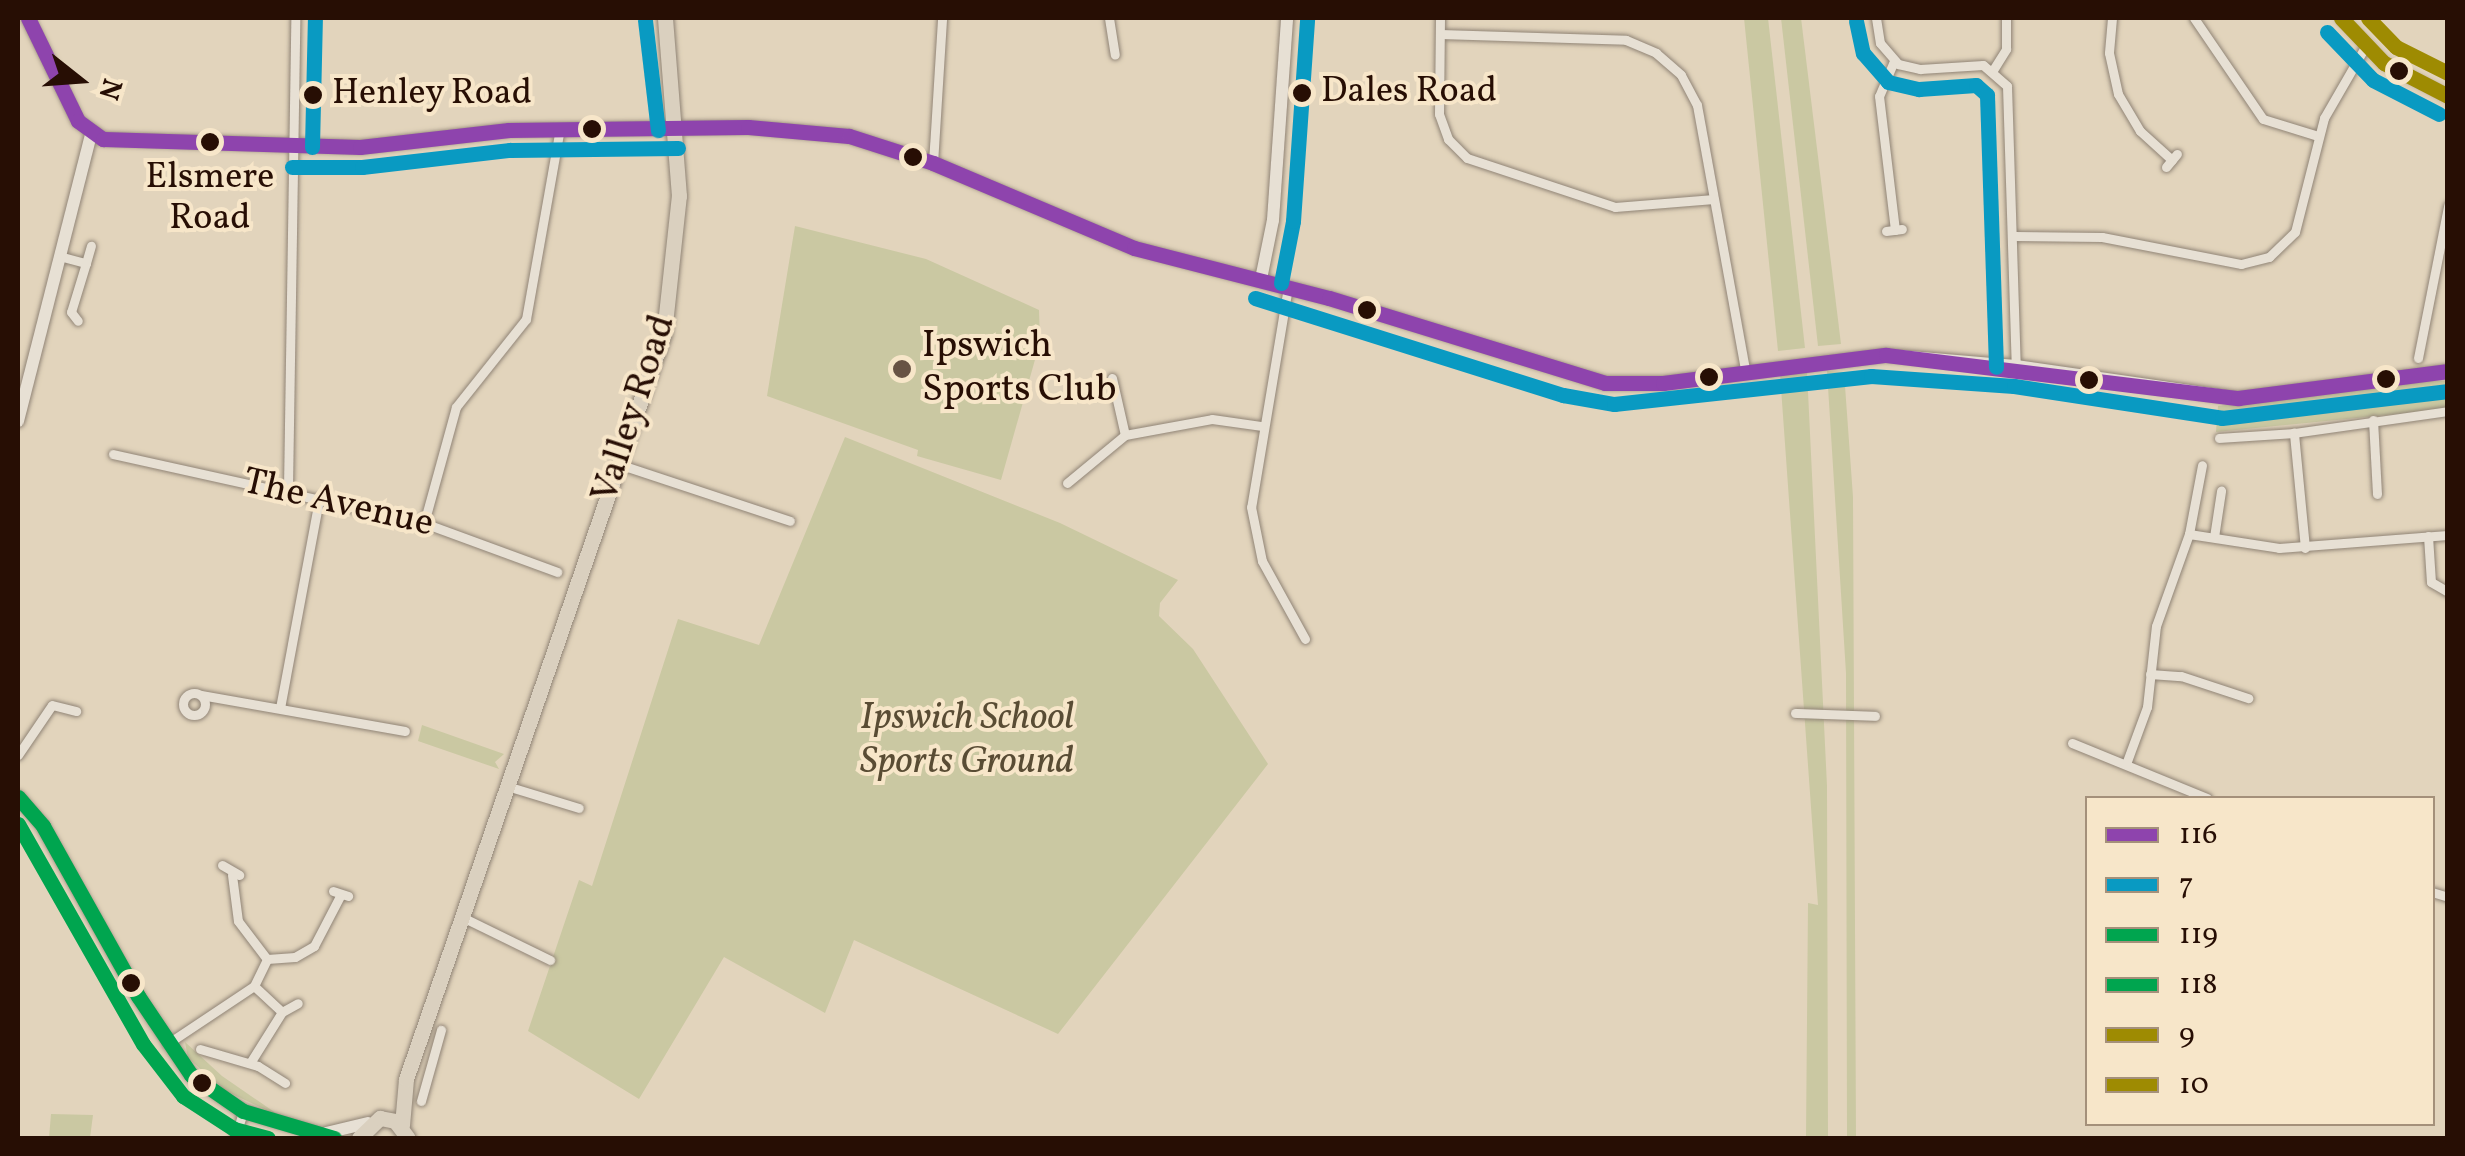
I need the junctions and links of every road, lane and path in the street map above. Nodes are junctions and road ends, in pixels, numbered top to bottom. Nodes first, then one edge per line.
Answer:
1 (28, 18) edge
2 (295, 18) edge
3 (665, 18) edge
4 (942, 18) edge
5 (1109, 18) edge
6 (1287, 18) edge
7 (1440, 18) edge
8 (1876, 18) edge
9 (2006, 18) edge
10 (2112, 18) edge
11 (2194, 18) edge
12 (2341, 18) edge
13 (1440, 34) junction
14 (2365, 48) junction
15 (1116, 55) dead end
16 (1894, 61) junction
17 (1993, 70) junction
18 (2448, 96) edge
19 (678, 128) junction
20 (560, 130) junction
21 (91, 134) junction
22 (2318, 136) junction
23 (292, 147) junction
24 (2172, 160) dead end
25 (934, 163) junction
26 (1714, 199) junction
27 (2448, 206) edge
28 (1894, 230) dead end
29 (2014, 236) junction
30 (91, 246) dead end
31 (59, 256) junction
32 (86, 263) junction
33 (1262, 280) junction
34 (1288, 286) junction
35 (78, 321) dead end
36 (2418, 358) dead end
37 (2016, 366) junction
38 (1744, 370) junction
39 (2448, 371) edge
40 (1112, 378) dead end
41 (2448, 411) edge
42 (2373, 420) junction
43 (18, 422) edge
44 (1261, 426) junction
45 (2294, 433) junction
46 (1125, 435) junction
47 (2219, 438) dead end
48 (113, 454) dead end
49 (618, 464) junction
50 (2202, 465) dead end
51 (1068, 483) dead end
52 (288, 488) junction
53 (2221, 492) dead end
54 (2378, 494) dead end
55 (320, 500) junction
56 (424, 522) junction
57 (790, 522) dead end
58 (2189, 534) junction
59 (2448, 535) edge
60 (2428, 536) junction
61 (2214, 537) junction
62 (2305, 548) junction
63 (557, 572) dead end
64 (2448, 592) edge
65 (1305, 638) dead end
66 (2150, 674) junction
67 (200, 696) dead end
68 (2248, 698) dead end
69 (280, 708) junction
70 (76, 711) dead end
71 (1795, 713) dead end
72 (1874, 716) dead end
73 (405, 731) dead end
74 (2072, 743) dead end
75 (18, 755) edge
76 (2126, 764) junction
77 (506, 786) junction
78 (2202, 796) edge
79 (18, 797) edge
80 (575, 801) dead end
81 (222, 864) dead end
82 (341, 895) dead end
83 (462, 917) junction
84 (267, 959) junction
85 (550, 960) dead end
86 (254, 986) junction
87 (298, 1003) dead end
88 (282, 1012) junction
89 (167, 1044) junction
90 (200, 1049) dead end
91 (250, 1063) junction
92 (285, 1082) dead end
93 (410, 1084) junction
94 (421, 1100) dead end
95 (243, 1111) junction
96 (370, 1122) junction
97 (407, 1133) edge
98 (329, 1136) edge
99 (234, 1138) edge
100 (359, 1138) edge

1 - 21 street
2 - 23 street
3 - 19 main road, Valley Road
4 - 25 street
5 - 15 street
6 - 33 street
7 - 13 street
8 - 16 street
9 - 17 street
10 - 24 street
11 - 22 street
12 - 14 street
13 - 26 street
13 - 26 street
14 - 18 street
14 - 22 street
16 - 17 street
16 - 28 street
17 - 29 street
19 - 20 street
19 - 25 street
19 - 49 main road, Valley Road
20 - 23 street
20 - 56 street
21 - 23 street
21 - 31 street
22 - 29 street
23 - 52 street
25 - 33 street
26 - 38 street
27 - 36 street
29 - 37 street
30 - 32 street
31 - 32 street
31 - 43 street
32 - 35 street
33 - 34 street
34 - 38 street
34 - 44 street
37 - 38 street
37 - 39 street
40 - 46 street
41 - 42 street
42 - 45 street
42 - 54 street
44 - 46 street
44 - 65 street
45 - 47 street
45 - 62 street
46 - 51 street
48 - 52 street, The Avenue
49 - 57 street
49 - 77 main road, Valley Road
50 - 58 street
52 - 55 street, The Avenue
53 - 61 street
55 - 56 street, The Avenue
55 - 69 street
56 - 63 street, The Avenue
58 - 61 street
58 - 66 street
59 - 60 street
60 - 62 street
60 - 64 street
61 - 62 street
66 - 68 street
66 - 76 street
67 - 69 street
69 - 73 street
70 - 75 street
71 - 72 street
74 - 76 street
76 - 78 street
77 - 80 street
77 - 83 main road, Valley Road
79 - 89 street
81 - 84 street
82 - 84 street
83 - 85 street
83 - 93 main road, Valley Road
84 - 86 street
86 - 88 street
86 - 89 street
87 - 88 street
88 - 91 street
89 - 95 street
90 - 91 street
91 - 92 street
93 - 94 street, Valley Road
93 - 96 main road, Valley Road
93 - 97 main road, Valley Road
95 - 98 street
95 - 99 street
96 - 97 main road
96 - 98 street
96 - 100 main road, Valley Road

